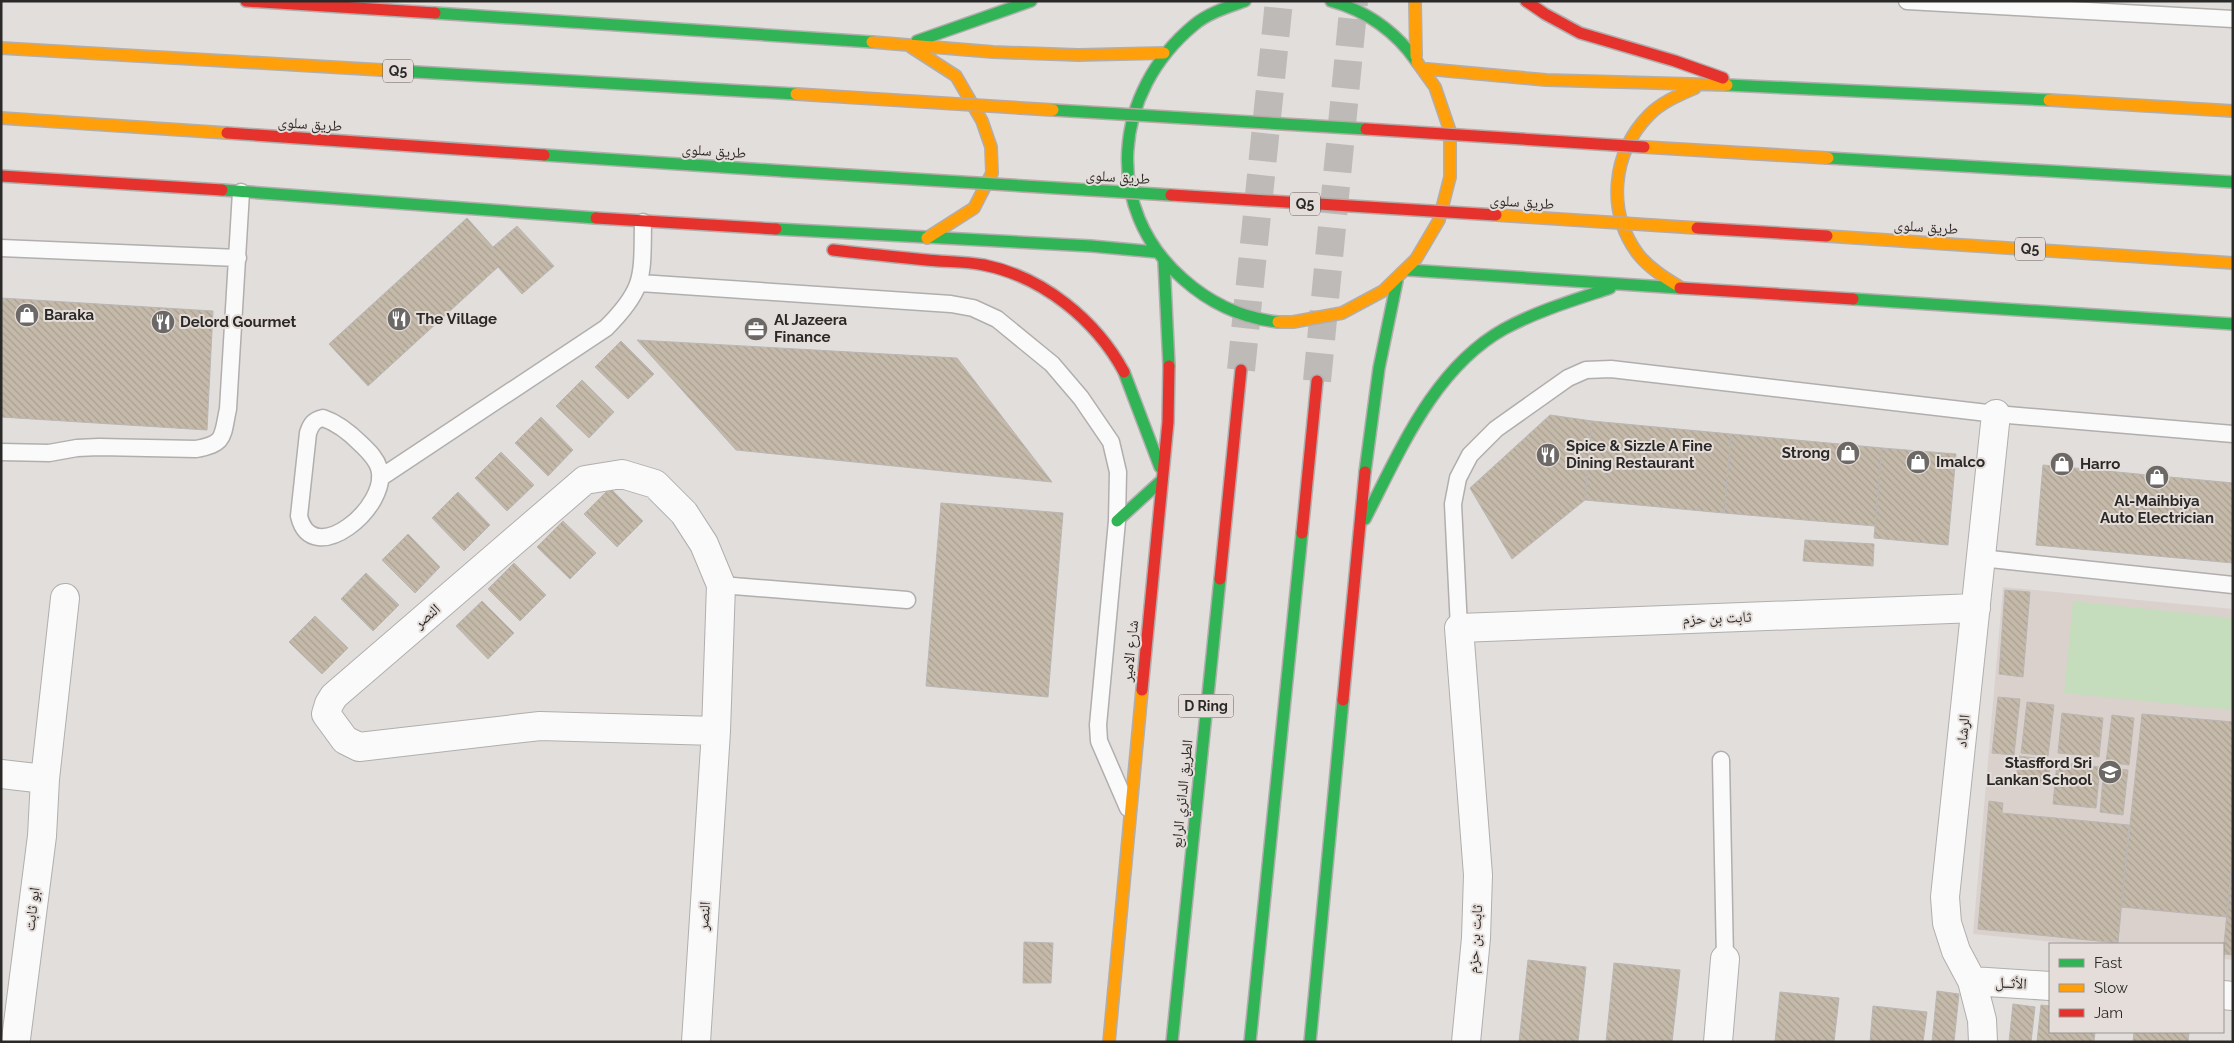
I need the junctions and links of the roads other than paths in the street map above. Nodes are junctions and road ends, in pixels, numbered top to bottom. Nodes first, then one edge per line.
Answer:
1 (246, 1) edge
2 (1031, 1) edge
3 (1245, 1) edge
4 (1331, 1) edge
5 (1415, 1) edge
6 (1526, 1) edge
7 (1907, 1) edge
8 (302, 3) edge
9 (1198, 9) dead end
10 (2233, 19) edge
11 (1195, 24) junction
12 (907, 44) junction
13 (1, 48) edge
14 (1164, 53) junction
15 (1416, 56) junction
16 (1427, 69) junction
17 (1704, 85) junction
18 (1745, 86) junction
19 (2233, 111) edge
20 (1, 118) edge
21 (1, 176) edge
22 (2233, 182) edge
23 (241, 192) junction
24 (643, 222) junction
25 (790, 230) junction
26 (927, 238) junction
27 (804, 241) dead end
28 (1, 248) edge
29 (819, 248) dead end
30 (1156, 252) junction
31 (238, 258) junction
32 (1164, 262) junction
33 (2233, 263) edge
34 (1408, 270) junction
35 (1397, 281) junction
36 (640, 283) junction
37 (1621, 284) junction
38 (1680, 287) junction
39 (2233, 324) edge
40 (1241, 370) tunnel mouth
41 (1317, 381) tunnel mouth
42 (1996, 414) junction
43 (2233, 434) edge
44 (1, 452) edge
45 (1162, 477) junction
46 (380, 478) junction
47 (1117, 521) junction
48 (1359, 532) junction
49 (1981, 558) junction
50 (721, 585) junction
51 (2233, 585) edge
52 (65, 598) dead end
53 (907, 600) dead end
54 (1976, 608) junction
55 (1459, 628) junction
56 (716, 731) junction
57 (1721, 760) dead end
58 (1, 774) edge
59 (45, 779) junction
60 (1129, 811) junction
61 (1725, 959) joint
62 (1972, 981) junction
63 (2049, 986) edge
64 (16, 1039) edge
65 (696, 1042) edge
66 (1109, 1042) edge
67 (1172, 1042) edge
68 (1250, 1042) edge
69 (1310, 1042) edge
70 (1466, 1042) edge
71 (1718, 1042) edge
72 (1983, 1042) edge

1 - 8 main road
2 - 12 main road
3 - 11 main road
4 - 15 main road
5 - 15 main road
6 - 18 main road
7 - 10 lane
8 - 12 main road
9 - 11 main road
11 - 14 main road
12 - 14 main road
12 - 26 main road
13 - 22 main road, Q5, bridge
14 - 30 main road
15 - 16 main road
16 - 17 main road
16 - 34 main road
17 - 18 main road
17 - 38 main road
18 - 19 main road
20 - 33 main road, طريق سلوى / Q5, bridge
21 - 23 main road
23 - 24 main road
23 - 31 lane
24 - 25 main road
24 - 36 lane
25 - 26 main road
25 - 27 main road
26 - 30 main road
28 - 31 lane
29 - 45 main road
30 - 32 main road
31 - 44 lane
32 - 35 main road
32 - 45 main road, شارع الامير
34 - 35 main road
34 - 37 main road
35 - 48 main road
36 - 46 lane
36 - 47 lane
37 - 38 main road
37 - 48 main road
38 - 39 main road
40 - 67 main road, الطريق الدائري الرابع / D Ring
41 - 68 main road
42 - 43 lane, ثابت بن حزم
42 - 49 street, الرشاد
42 - 55 lane, ثابت بن حزم
45 - 47 main road
45 - 60 main road, شارع الامير
46 - 46 lane
47 - 60 lane
48 - 69 main road
49 - 51 lane
49 - 54 street, الرشاد
50 - 53 lane
50 - 56 street, النصر
50 - 56 street, النصر
52 - 59 street, ابو ثابت
54 - 55 street, ثابت بن حزم
54 - 62 street, الرشاد
55 - 70 street, ثابت بن حزم
56 - 65 street, النصر
57 - 61 lane
58 - 59 street
59 - 64 street, ابو ثابت
60 - 66 main road, شارع الامير
61 - 71 street
62 - 63 street, الأثــل
62 - 72 street, الرشاد

